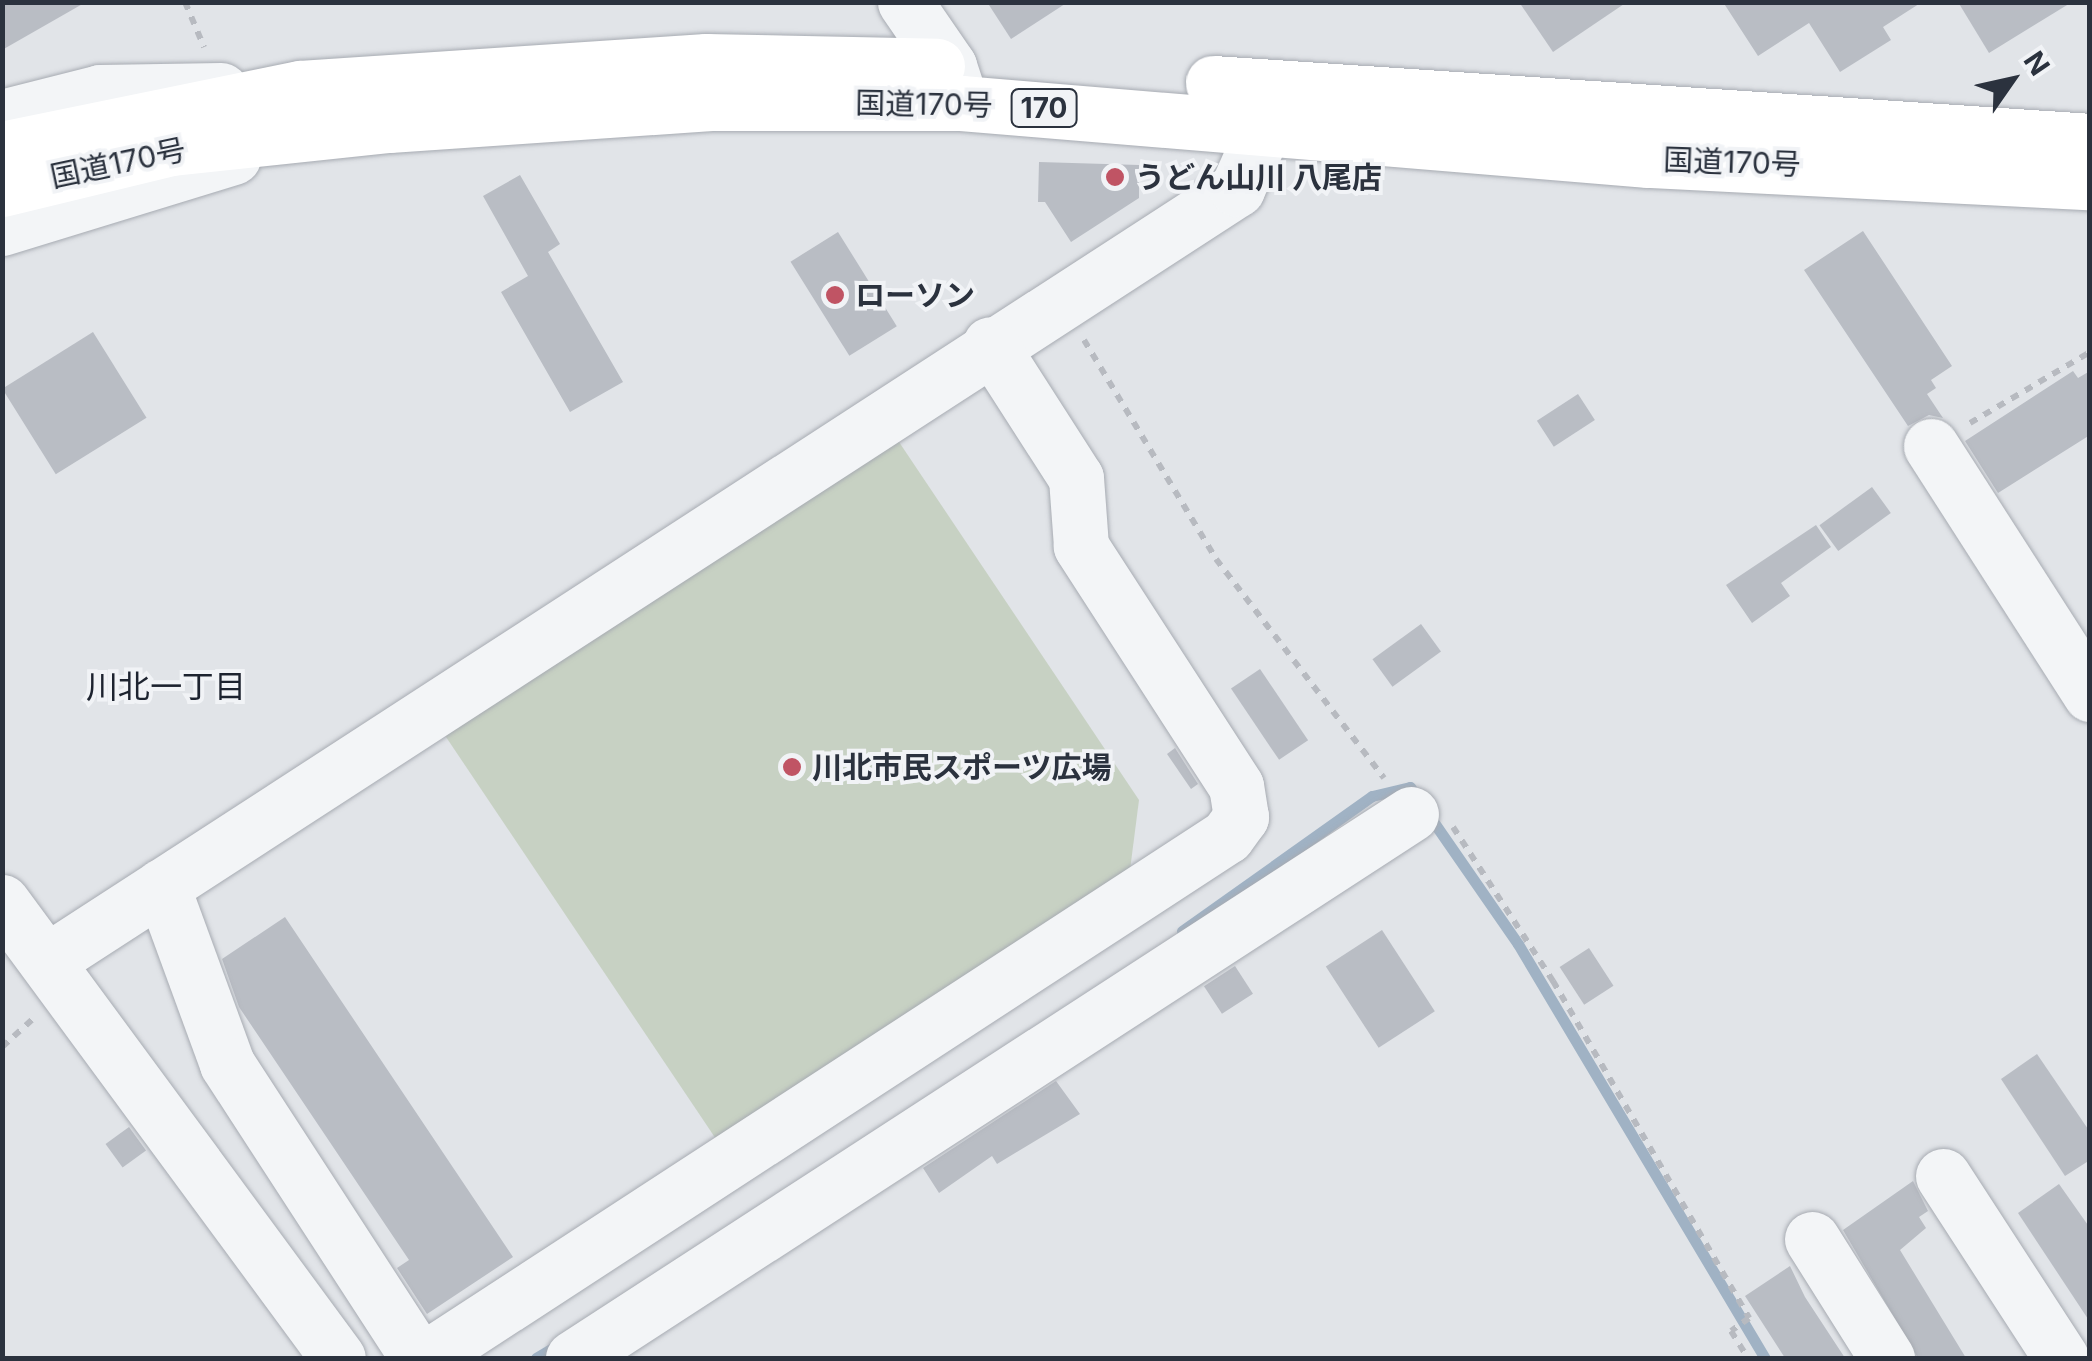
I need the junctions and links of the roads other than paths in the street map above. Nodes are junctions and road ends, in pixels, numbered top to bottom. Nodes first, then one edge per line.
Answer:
1 (905, 2) edge
2 (955, 84) junction
3 (306, 110) junction
4 (2, 117) edge
5 (1266, 124) junction
6 (2090, 141) edge
7 (2, 149) edge
8 (2090, 182) edge
9 (2, 189) edge
10 (2, 228) edge
11 (990, 344) junction
12 (1930, 446) road end
13 (2090, 694) edge
14 (1428, 815) road end
15 (162, 886) junction
16 (2, 902) edge
17 (50, 959) junction
18 (1943, 1176) dead end
19 (1812, 1239) dead end
20 (338, 1358) edge
21 (418, 1358) edge
22 (426, 1358) edge
23 (573, 1358) edge
24 (1887, 1358) edge
25 (2061, 1358) edge

1 - 2 street
2 - 3 highway, 国道170号 / 170
2 - 5 highway, 国道170号 / 170
2 - 6 highway, 国道170号 / 170
3 - 4 street
3 - 7 highway, 国道170号 / 170
3 - 9 highway, 国道170号 / 170
3 - 10 street
5 - 8 highway, 国道170号 / 170
5 - 11 street
11 - 15 street
11 - 22 street
12 - 13 street
14 - 23 street
15 - 17 street
15 - 21 street
16 - 17 street
17 - 20 street
18 - 25 street
19 - 24 street

